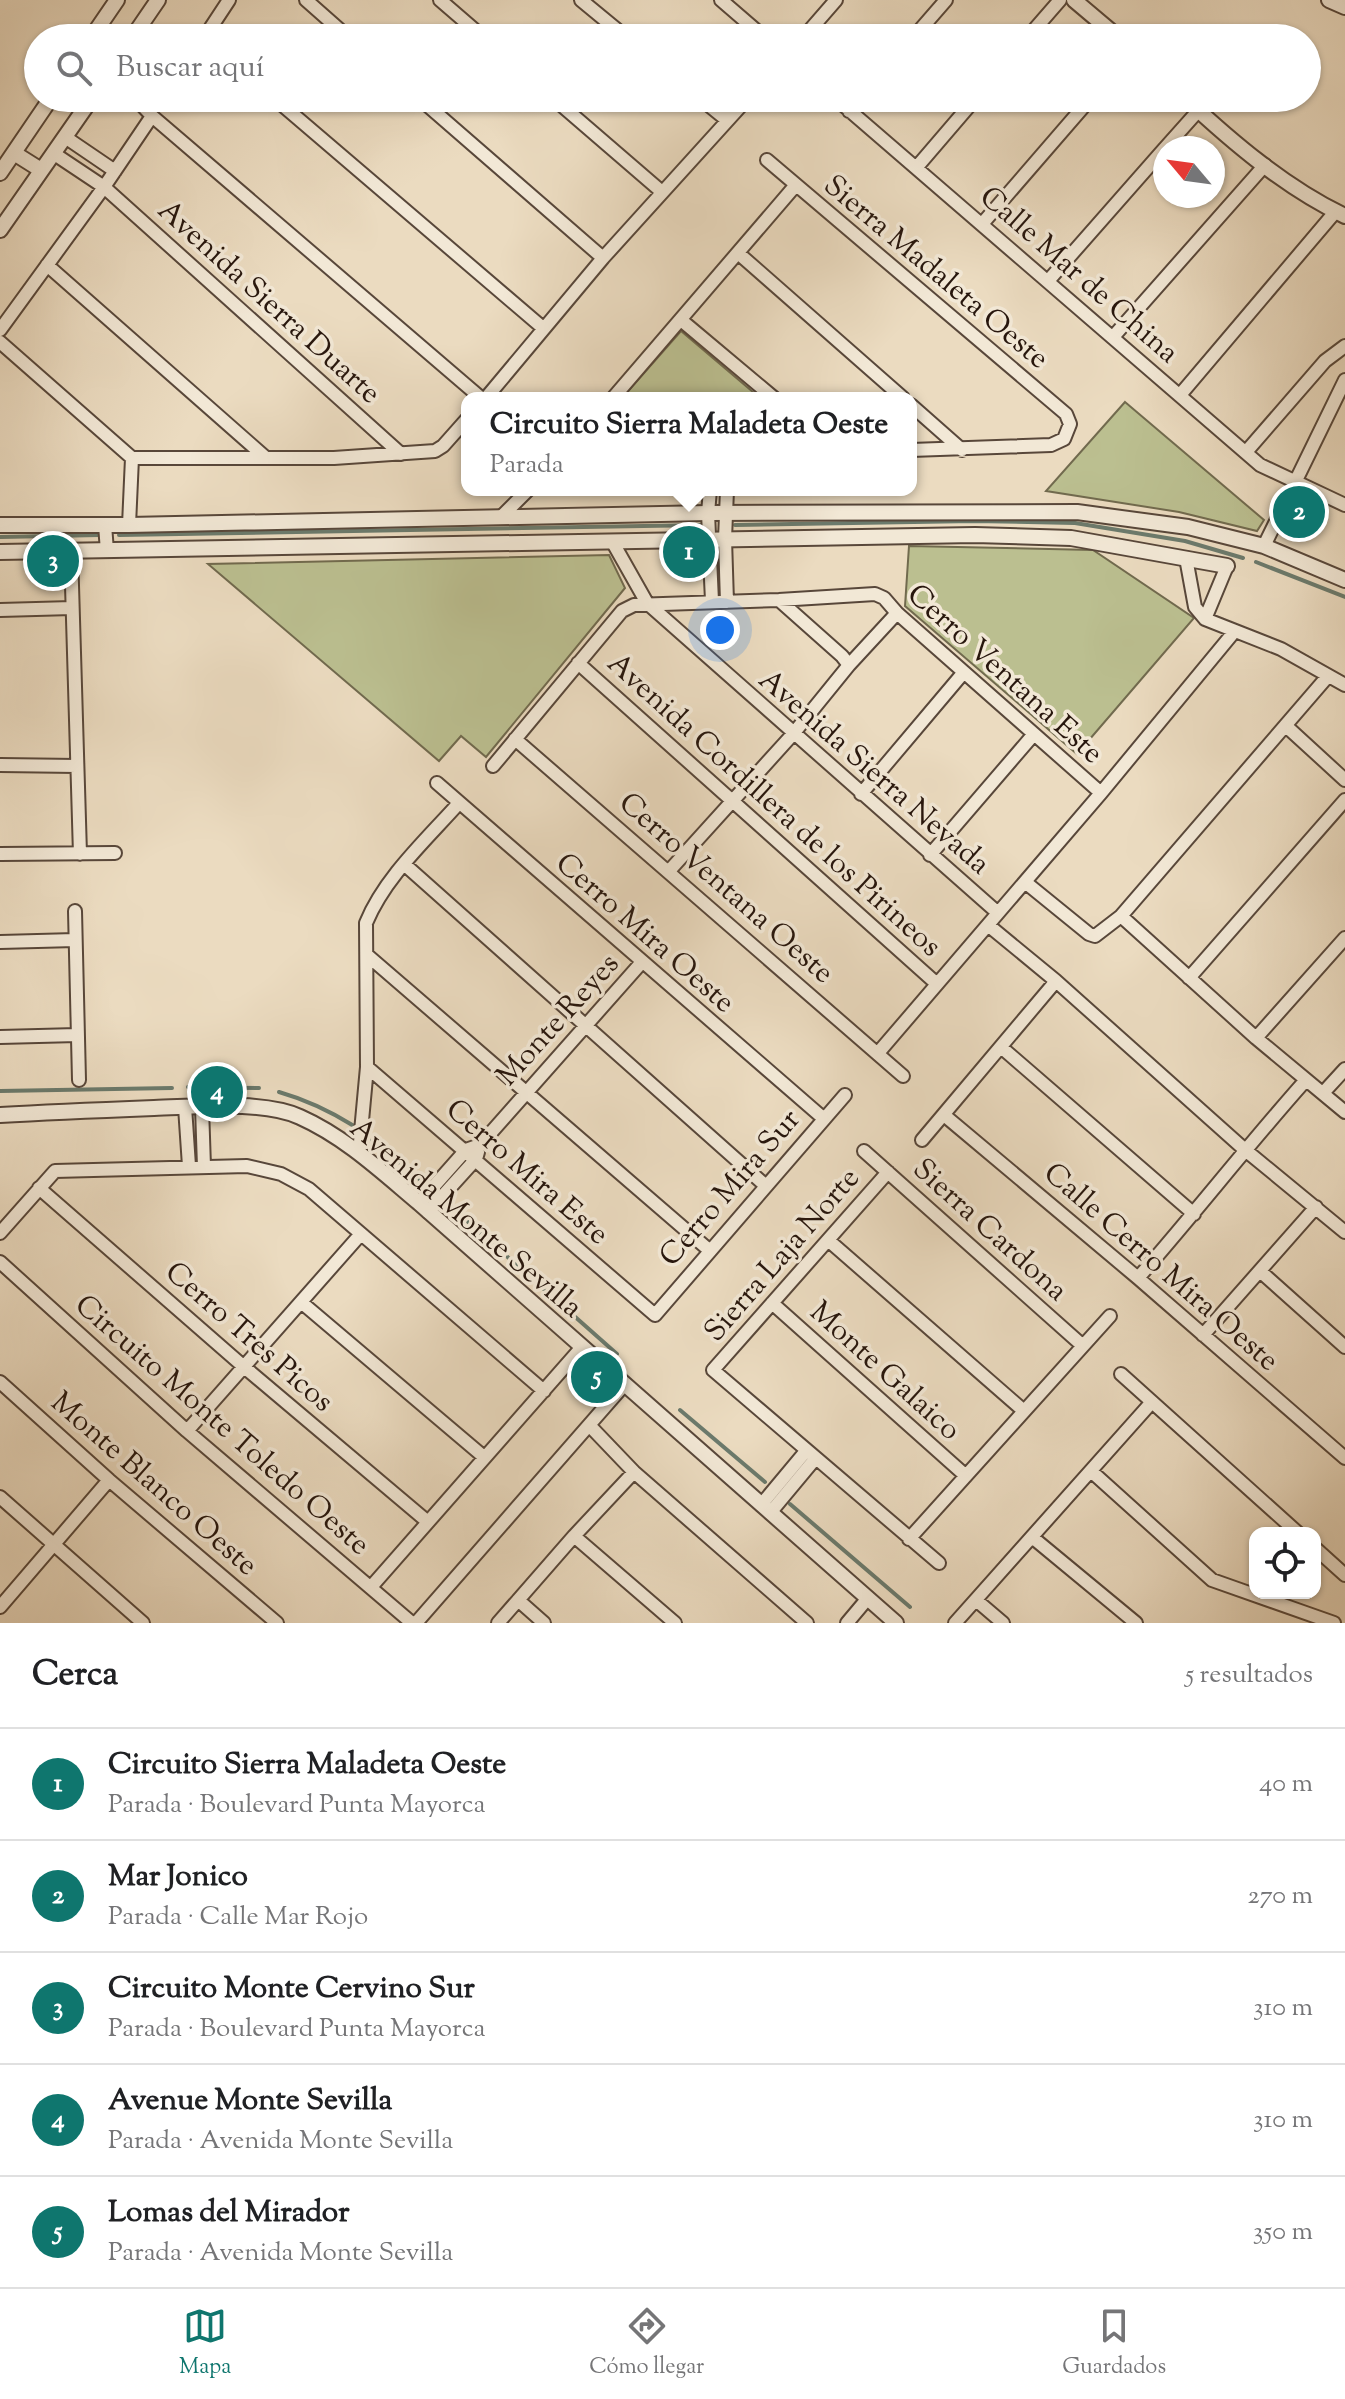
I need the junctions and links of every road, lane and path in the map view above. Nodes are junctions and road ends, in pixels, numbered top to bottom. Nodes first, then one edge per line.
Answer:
1 (117, 0) edge
2 (158, 0) edge
3 (229, 0) edge
4 (306, 0) edge
5 (440, 0) edge
6 (581, 0) edge
7 (721, 0) edge
8 (836, 0) edge
9 (946, 0) edge
10 (1060, 0) edge
11 (1074, 0) edge
12 (1329, 0) edge
13 (1345, 7) edge
14 (101, 24) edge
15 (142, 24) edge
16 (213, 24) edge
17 (333, 24) edge
18 (468, 24) edge
19 (610, 24) edge
20 (749, 24) edge
21 (815, 24) edge
22 (925, 24) edge
23 (1039, 24) edge
24 (1102, 24) edge
25 (42, 112) edge
26 (82, 112) edge
27 (148, 112) edge
28 (290, 112) edge
29 (435, 112) edge
30 (569, 112) edge
31 (717, 112) edge
32 (735, 112) edge
33 (850, 112) edge
34 (964, 112) edge
35 (1079, 112) edge
36 (1197, 112) edge
37 (1199, 112) edge
38 (152, 116) junction
39 (727, 120) junction
40 (1176, 136) edge
41 (65, 137) junction
42 (14, 153) junction
43 (53, 153) junction
44 (767, 160) dead end
45 (1153, 162) edge
46 (1265, 165) junction
47 (916, 168) junction
48 (41, 170) junction
49 (115, 171) junction
50 (0, 173) edge
51 (795, 186) junction
52 (104, 187) junction
53 (662, 192) junction
54 (1340, 214) edge
55 (982, 224) junction
56 (0, 230) edge
57 (738, 253) junction
58 (603, 258) junction
59 (47, 265) junction
60 (1048, 281) junction
61 (681, 320) junction
62 (543, 328) junction
63 (0, 330) edge
64 (1113, 337) junction
65 (0, 342) edge
66 (1345, 346) edge
67 (1345, 380) edge
68 (477, 392) edge
69 (489, 392) edge
70 (618, 392) edge
71 (767, 392) edge
72 (896, 392) edge
73 (1180, 395) junction
74 (1339, 407) edge
75 (917, 410) edge
76 (461, 426) edge
77 (917, 450) edge
78 (962, 450) junction
79 (1246, 452) junction
80 (401, 454) junction
81 (265, 457) junction
82 (132, 458) junction
83 (1296, 483) junction
84 (522, 496) edge
85 (709, 496) edge
86 (727, 496) edge
87 (1345, 505) edge
88 (708, 513) junction
89 (726, 513) junction
90 (500, 518) junction
91 (0, 525) edge
92 (105, 525) junction
93 (129, 525) junction
94 (717, 539) junction
95 (612, 541) junction
96 (1264, 546) junction
97 (107, 551) junction
98 (0, 552) edge
99 (71, 552) junction
100 (1186, 558) junction
101 (1227, 566) joint
102 (1345, 580) edge
103 (779, 600) junction
104 (712, 601) junction
105 (727, 602) junction
106 (647, 603) junction
107 (72, 608) junction
108 (0, 610) edge
109 (897, 613) junction
110 (1205, 619) junction
111 (1234, 632) junction
112 (578, 663) junction
113 (849, 665) junction
114 (964, 672) junction
115 (1328, 676) junction
116 (1345, 685) edge
117 (1286, 726) junction
118 (793, 734) junction
119 (1034, 734) junction
120 (515, 739) junction
121 (0, 765) edge
122 (77, 766) junction
123 (493, 766) dead end
124 (1345, 780) edge
125 (437, 783) dead end
126 (1101, 793) junction
127 (861, 794) junction
128 (1345, 800) edge
129 (732, 801) junction
130 (459, 803) junction
131 (115, 853) dead end
132 (0, 854) edge
133 (80, 854) junction
134 (930, 855) junction
135 (404, 864) junction
136 (669, 871) junction
137 (1025, 882) junction
138 (75, 911) dead end
139 (998, 913) junction
140 (1121, 916) junction
141 (988, 925) junction
142 (1345, 938) edge
143 (75, 940) junction
144 (0, 942) edge
145 (367, 955) junction
146 (642, 962) junction
147 (1189, 978) junction
148 (1056, 981) junction
149 (937, 984) junction
150 (586, 1025) junction
151 (77, 1035) junction
152 (0, 1037) edge
153 (1256, 1038) junction
154 (1001, 1047) junction
155 (878, 1053) junction
156 (367, 1067) junction
157 (1345, 1069) edge
158 (903, 1076) dead end
159 (79, 1080) dead end
160 (1305, 1081) junction
161 (527, 1091) junction
162 (1323, 1093) junction
163 (845, 1095) dead end
164 (185, 1107) junction
165 (202, 1107) junction
166 (1345, 1112) edge
167 (0, 1115) edge
168 (944, 1115) junction
169 (823, 1118) junction
170 (922, 1140) dead end
171 (1244, 1149) junction
172 (864, 1151) dead end
173 (359, 1153) junction
174 (471, 1155) junction
175 (189, 1166) junction
176 (204, 1167) junction
177 (888, 1172) junction
178 (766, 1186) junction
179 (39, 1188) junction
180 (1316, 1207) junction
181 (424, 1208) junction
182 (1194, 1214) junction
183 (1345, 1232) edge
184 (0, 1233) edge
185 (360, 1235) junction
186 (828, 1240) junction
187 (709, 1250) junction
188 (0, 1262) edge
189 (1260, 1271) junction
190 (1138, 1278) junction
191 (301, 1302) junction
192 (772, 1303) junction
193 (655, 1315) joint
194 (1110, 1316) dead end
195 (1203, 1335) junction
196 (1083, 1346) junction
197 (582, 1347) junction
198 (1345, 1347) edge
199 (243, 1366) junction
200 (1121, 1374) dead end
201 (0, 1382) edge
202 (624, 1385) junction
203 (544, 1391) junction
204 (1151, 1403) junction
205 (1024, 1411) junction
206 (589, 1425) junction
207 (187, 1431) junction
208 (810, 1455) junction
209 (484, 1457) junction
210 (1345, 1458) edge
211 (1091, 1471) junction
212 (634, 1472) junction
213 (966, 1476) junction
214 (109, 1480) junction
215 (0, 1497) edge
216 (766, 1509) junction
217 (428, 1522) junction
218 (1291, 1527) edge
219 (574, 1536) junction
220 (1032, 1537) junction
221 (909, 1539) junction
222 (55, 1545) junction
223 (1321, 1553) edge
224 (939, 1563) dead end
225 (1345, 1575) edge
226 (371, 1587) junction
227 (868, 1598) junction
228 (518, 1600) junction
229 (976, 1600) junction
230 (0, 1607) edge
231 (887, 1620) edge
232 (143, 1623) edge
233 (277, 1623) edge
234 (414, 1623) edge
235 (498, 1623) edge
236 (544, 1623) edge
237 (675, 1623) edge
238 (807, 1623) edge
239 (847, 1623) edge
240 (955, 1623) edge
241 (1003, 1623) edge
242 (1136, 1623) edge
243 (1334, 1623) edge

1 - 14 street
2 - 15 street
3 - 16 street
4 - 17 street
5 - 18 street
6 - 19 street
7 - 20 street
8 - 21 street
9 - 22 street
10 - 23 street
11 - 24 street
12 - 13 street
25 - 42 street
26 - 41 street
27 - 38 street
28 - 62 street
29 - 58 street
30 - 53 street
31 - 39 street
32 - 39 street
33 - 47 street, Calle Mar de China
34 - 47 street
35 - 55 street
36 - 40 street
37 - 46 street
38 - 49 street
38 - 68 street
39 - 53 street
41 - 43 street
41 - 49 street
42 - 48 street
42 - 50 street
43 - 48 street
43 - 52 street, Avenida Sierra Duarte
44 - 51 street, Sierra Madaleta Oeste
45 - 60 street
46 - 54 street
46 - 64 street
47 - 55 street, Calle Mar de China
48 - 56 street
49 - 52 street
51 - 57 street
51 - 78 street, Sierra Madaleta Oeste
52 - 59 street
52 - 80 street, Avenida Sierra Duarte
53 - 58 street
54 - 73 street
55 - 60 street, Calle Mar de China
57 - 61 street
57 - 72 street
58 - 62 street
59 - 63 street
59 - 81 street
60 - 64 street, Calle Mar de China
61 - 70 street
61 - 71 street
62 - 69 street
64 - 73 street, Calle Mar de China
65 - 82 street
66 - 79 street
67 - 74 street
73 - 79 street, Calle Mar de China
74 - 83 street
75 - 78 street
76 - 80 street
77 - 78 street
79 - 83 street, Calle Mar de China
80 - 81 street
81 - 82 street
82 - 93 street
83 - 87 street, Calle Mar de China
83 - 96 street
84 - 90 street
85 - 88 street
86 - 89 street
88 - 89 street
88 - 90 street
88 - 94 street
89 - 94 street
89 - 96 street
90 - 93 street
91 - 92 street
92 - 93 street
92 - 97 street
94 - 95 street
94 - 100 street
94 - 104 street
94 - 105 street
95 - 97 street
95 - 106 street, Avenida Sierra Nevada
96 - 102 street
97 - 99 street
98 - 99 street
99 - 107 street
100 - 101 street
100 - 110 street
101 - 110 street
103 - 105 street
103 - 109 street, Cerro Ventana Este
103 - 113 street
104 - 105 street
104 - 106 street
106 - 112 street
106 - 118 street, Avenida Sierra Nevada
107 - 108 street
107 - 122 street
109 - 113 street
109 - 114 street, Cerro Ventana Este
110 - 111 street
111 - 115 street
111 - 126 street
112 - 120 street
112 - 129 street, Avenida Cordillera de los Pirineos
113 - 118 street
114 - 119 street, Cerro Ventana Este
114 - 127 street
115 - 116 street
115 - 117 street
117 - 124 street
117 - 140 street
118 - 127 street, Avenida Sierra Nevada
118 - 129 street
119 - 126 street, Cerro Ventana Este
119 - 134 street
120 - 123 street
120 - 136 street, Cerro Ventana Oeste
121 - 122 street
122 - 133 street
125 - 130 street, Cerro Mira Oeste
126 - 137 street
127 - 134 street, Avenida Sierra Nevada
128 - 147 street
129 - 136 street
129 - 149 street, Avenida Cordillera de los Pirineos
130 - 135 street
130 - 146 street, Cerro Mira Oeste
131 - 133 street
132 - 133 street
134 - 139 street, Avenida Sierra Nevada
135 - 145 street
135 - 150 street
136 - 155 street, Cerro Ventana Oeste
137 - 139 street
137 - 140 street
138 - 143 street
139 - 141 street
140 - 147 street
141 - 148 street
141 - 149 street
142 - 153 street
143 - 144 street
143 - 151 street
145 - 156 street
145 - 161 street
146 - 150 street, Monte Reyes
146 - 169 street, Cerro Mira Oeste
147 - 153 street
148 - 154 street
148 - 171 street
149 - 155 street
150 - 161 street, Monte Reyes
150 - 178 street
151 - 152 street
151 - 159 street
153 - 160 street
154 - 168 street
154 - 182 street
155 - 158 street, Cerro Ventana Oeste
156 - 173 street
156 - 174 street, Cerro Mira Este
157 - 162 street
160 - 162 street
160 - 171 street
161 - 174 street, Monte Reyes
161 - 187 street
162 - 166 street
163 - 169 street, Cerro Mira Sur
164 - 165 street, Avenida Monte Sevilla
164 - 167 street, Avenida Monte Sevilla
164 - 175 street
165 - 173 street, Avenida Monte Sevilla
165 - 176 street
168 - 170 street
168 - 190 street, Calle Cerro Mira Oeste
169 - 178 street, Cerro Mira Sur
171 - 180 street
171 - 182 street
172 - 177 street, Sierra Cardona
173 - 181 street, Avenida Monte Sevilla
174 - 181 street, Monte Reyes
174 - 193 street, Cerro Mira Este
175 - 176 street
175 - 179 street
176 - 185 street
177 - 186 street, Sierra Laja Norte
177 - 196 street, Sierra Cardona
178 - 187 street, Cerro Mira Sur
179 - 184 street
179 - 199 street, Cerro Tres Picos
180 - 183 street
180 - 189 street
181 - 197 street, Avenida Monte Sevilla
182 - 190 street
185 - 191 street
185 - 203 street
186 - 192 street, Sierra Laja Norte
186 - 205 street
187 - 193 street, Cerro Mira Sur
188 - 207 street, Circuito Monte Toledo Oeste
189 - 195 street
189 - 198 street
190 - 195 street, Calle Cerro Mira Oeste
191 - 199 street
191 - 209 street
192 - 208 street, Sierra Laja Norte
192 - 213 street, Monte Galaico
194 - 196 street
195 - 210 street, Calle Cerro Mira Oeste
196 - 205 street
197 - 202 street, Avenida Monte Sevilla
197 - 203 street
199 - 207 street
199 - 217 street, Cerro Tres Picos
200 - 204 street
201 - 214 street, Monte Blanco Oeste
202 - 206 street
202 - 216 street, Avenida Monte Sevilla
203 - 209 street
204 - 211 street
204 - 218 street
205 - 213 street
206 - 212 street
206 - 234 street
207 - 226 street, Circuito Monte Toledo Oeste
208 - 216 street
208 - 221 street
209 - 217 street
211 - 220 street
211 - 243 street
212 - 219 street
212 - 238 street
213 - 221 street
214 - 222 street
214 - 233 street, Monte Blanco Oeste
215 - 222 street
216 - 227 street, Avenida Monte Sevilla
217 - 226 street
219 - 228 street
219 - 237 street
220 - 229 street
220 - 242 street
221 - 224 street
222 - 230 street
222 - 232 street
223 - 225 street
226 - 234 street, Circuito Monte Toledo Oeste
227 - 231 street, Avenida Monte Sevilla
227 - 239 street
228 - 235 street
228 - 236 street
229 - 240 street
229 - 241 street

